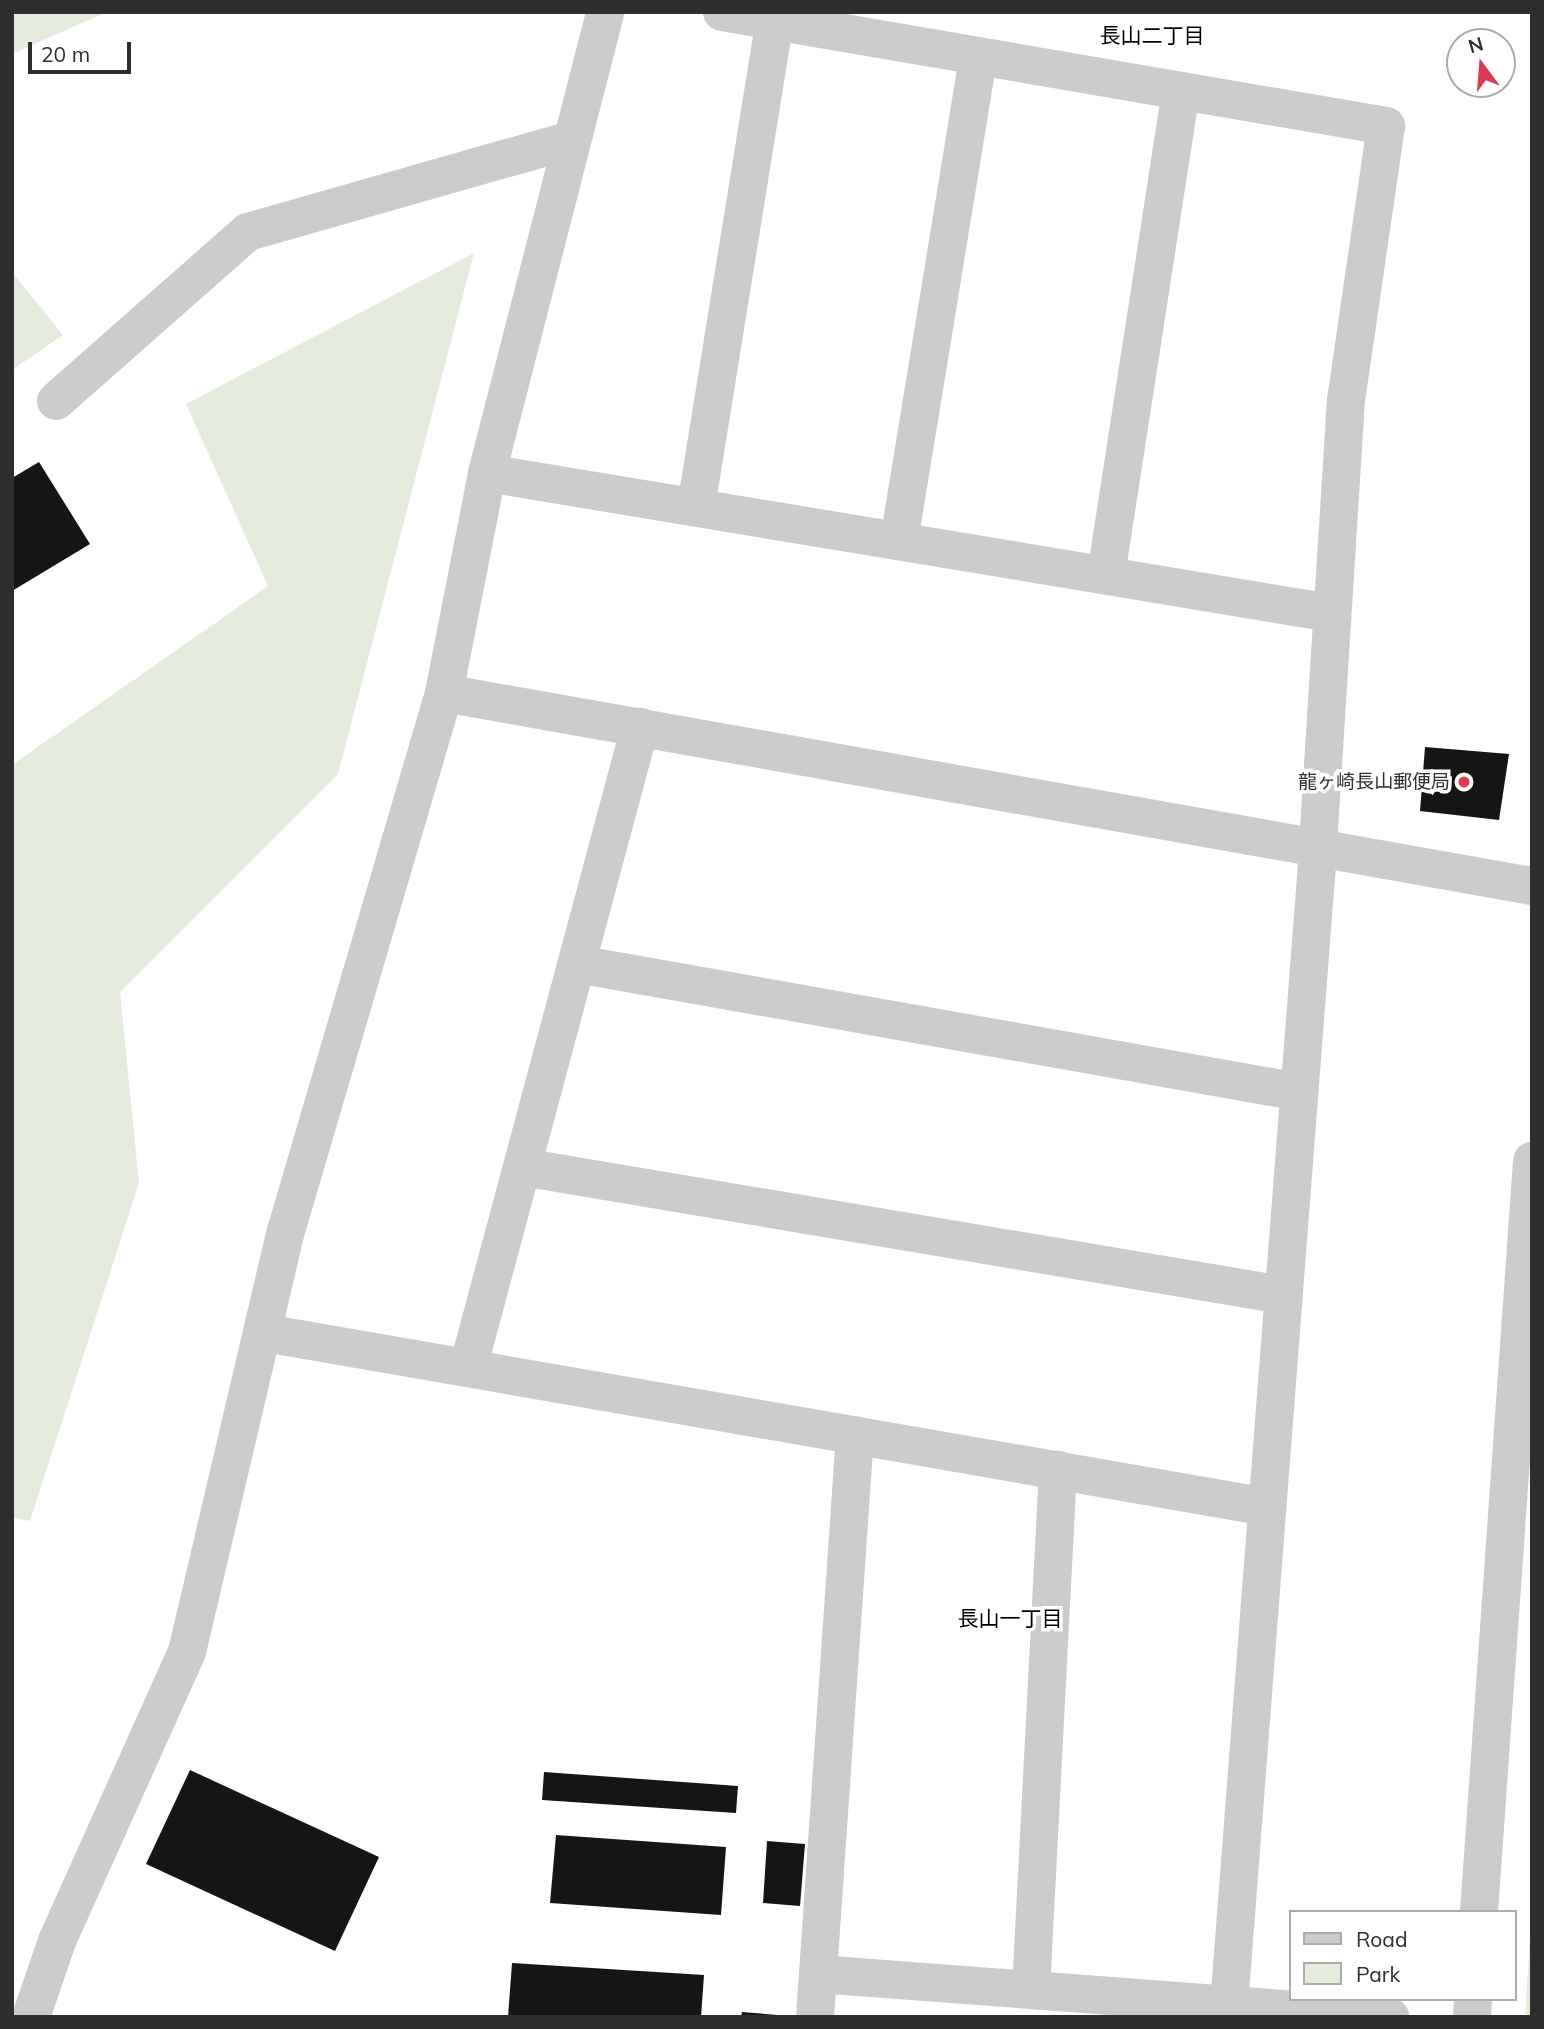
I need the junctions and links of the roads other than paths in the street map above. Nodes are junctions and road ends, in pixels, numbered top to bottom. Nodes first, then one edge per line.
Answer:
1 (605, 12) edge
2 (722, 12) edge
3 (775, 21) junction
4 (978, 56) junction
5 (1181, 91) junction
6 (571, 140) junction
7 (56, 401) dead end
8 (487, 473) junction
9 (696, 507) junction
10 (899, 541) junction
11 (1106, 575) junction
12 (1331, 613) junction
13 (444, 693) junction
14 (640, 727) junction
15 (1318, 851) junction
16 (1532, 886) edge
17 (576, 964) junction
18 (1299, 1092) junction
19 (1532, 1161) edge
20 (522, 1167) junction
21 (1283, 1295) junction
22 (265, 1333) junction
23 (468, 1368) junction
24 (855, 1435) junction
25 (1058, 1470) junction
26 (1267, 1507) junction
27 (1479, 1910) edge
28 (818, 1974) junction
29 (1031, 1990) junction
30 (1228, 2005) junction
31 (1304, 2013) edge
32 (31, 2017) edge
33 (815, 2017) edge
34 (1390, 2017) edge

1 - 6 street
2 - 3 street
3 - 4 street
3 - 9 street
4 - 5 street
4 - 10 street
5 - 11 street
5 - 12 street
6 - 7 street
6 - 8 street
8 - 9 street
8 - 13 street
9 - 10 street
10 - 11 street
11 - 12 street
12 - 15 street
13 - 14 street
13 - 22 street
14 - 15 street
14 - 17 street
15 - 16 street
15 - 18 street
17 - 18 street
17 - 20 street
18 - 21 street
19 - 27 street
20 - 21 street
20 - 23 street
21 - 26 street
22 - 23 street
22 - 32 street
23 - 24 street
24 - 25 street
24 - 28 street
25 - 26 street
25 - 29 street
26 - 30 street
28 - 29 street
28 - 33 street
29 - 30 street
30 - 31 street
31 - 34 street

